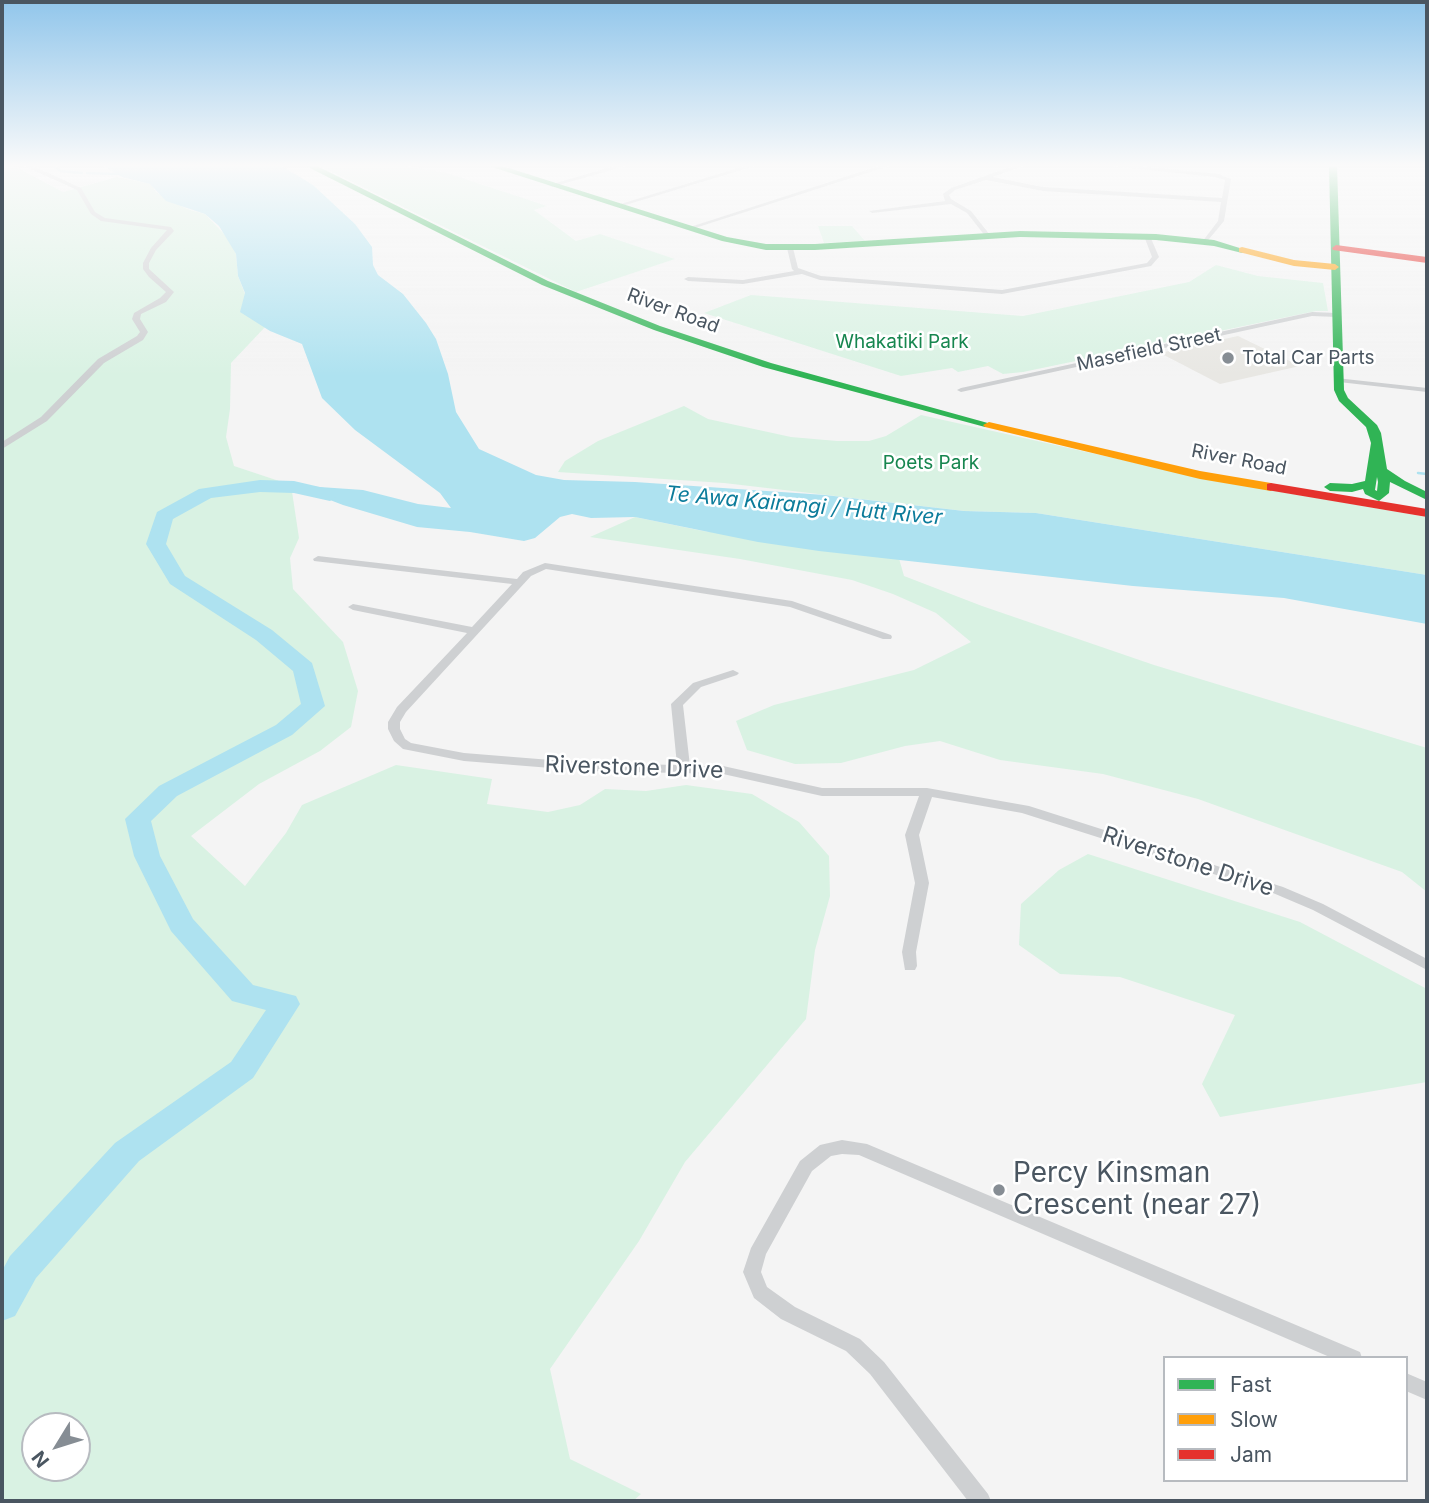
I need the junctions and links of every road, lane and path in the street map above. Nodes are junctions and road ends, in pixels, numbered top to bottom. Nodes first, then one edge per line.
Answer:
1 (167, 235) edge
2 (447, 235) edge
3 (715, 235) edge
4 (1008, 235) edge
5 (1099, 235) edge
6 (1211, 235) edge
7 (1335, 235) edge
8 (988, 236) joint
9 (1147, 236) junction
10 (1205, 242) junction
11 (790, 248) junction
12 (1336, 248) junction
13 (1427, 260) edge
14 (1335, 267) junction
15 (800, 272) junction
16 (688, 279) dead end
17 (1337, 315) junction
18 (1339, 380) junction
19 (961, 390) dead end
20 (1427, 390) edge
21 (1046, 438) junction
22 (1376, 444) junction
23 (2, 446) edge
24 (1162, 466) junction
25 (1383, 471) junction
26 (1374, 490) junction
27 (1427, 496) edge
28 (1427, 508) edge
29 (318, 559) dead end
30 (520, 582) junction
31 (353, 607) dead end
32 (475, 631) junction
33 (887, 637) dead end
34 (733, 673) dead end
35 (684, 769) junction
36 (927, 792) junction
37 (1427, 964) edge
38 (910, 966) dead end
39 (1348, 1356) edge
40 (1408, 1383) edge
41 (1427, 1391) edge
42 (981, 1501) edge

1 - 23 street
2 - 21 main road, River Road
3 - 11 main road
4 - 8 main road
5 - 9 main road
6 - 10 street
7 - 12 main road
8 - 11 main road
9 - 10 main road
9 - 15 street
10 - 14 main road
11 - 15 street
12 - 13 main road
12 - 14 main road
14 - 17 main road
15 - 16 street
17 - 18 main road
17 - 19 street, Masefield Street
18 - 20 street
18 - 22 main road
21 - 24 main road, River Road
21 - 26 main road, River Road
22 - 25 main road
22 - 26 main road
24 - 26 main road
24 - 28 main road, River Road
25 - 26 main road
25 - 27 main road
26 - 28 main road
29 - 30 street
30 - 32 street, Riverstone Drive
30 - 33 street, Riverstone Drive
31 - 32 street
32 - 35 street, Riverstone Drive
34 - 35 street
35 - 36 street, Riverstone Drive
36 - 37 street, Riverstone Drive
36 - 38 street
39 - 42 street
40 - 41 street

